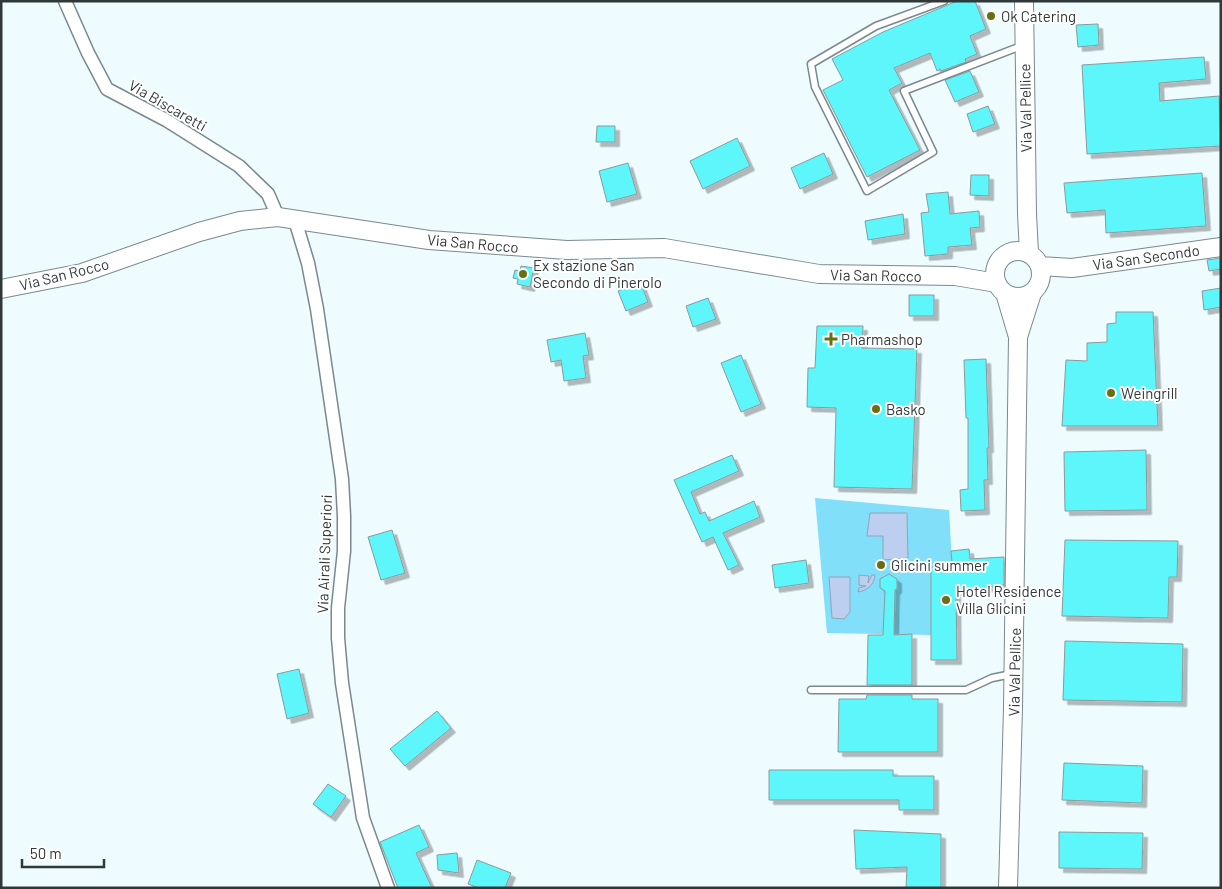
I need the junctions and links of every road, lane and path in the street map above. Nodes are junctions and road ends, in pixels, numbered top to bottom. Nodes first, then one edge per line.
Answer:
1 (65, 1) edge
2 (944, 1) edge
3 (1024, 1) edge
4 (1024, 45) junction
5 (1027, 214) junction
6 (286, 218) junction
7 (1221, 247) edge
8 (1005, 256) junction
9 (1035, 260) junction
10 (1072, 268) junction
11 (955, 276) junction
12 (1001, 288) junction
13 (1, 289) edge
14 (1035, 289) junction
15 (1018, 337) junction
16 (1014, 674) junction
17 (811, 690) dead end
18 (388, 888) edge
19 (1008, 888) edge

1 - 6 street, Via Biscaretti
2 - 4 lane
3 - 4 street, Via Val Pellice
4 - 5 street, Via Val Pellice
5 - 8 street
5 - 9 street, Via Val Pellice
6 - 11 street, Via San Rocco
6 - 13 street, Via San Rocco
6 - 18 street, Via Airali Superiori
7 - 10 street, Via San Secondo
8 - 9 street
8 - 11 street, Via San Rocco
8 - 12 street
9 - 10 street
9 - 14 street
10 - 14 street
11 - 12 street, Via San Rocco
12 - 14 street
12 - 15 street
14 - 15 street
15 - 16 street, Via Val Pellice
16 - 17 lane
16 - 19 street, Via Val Pellice

